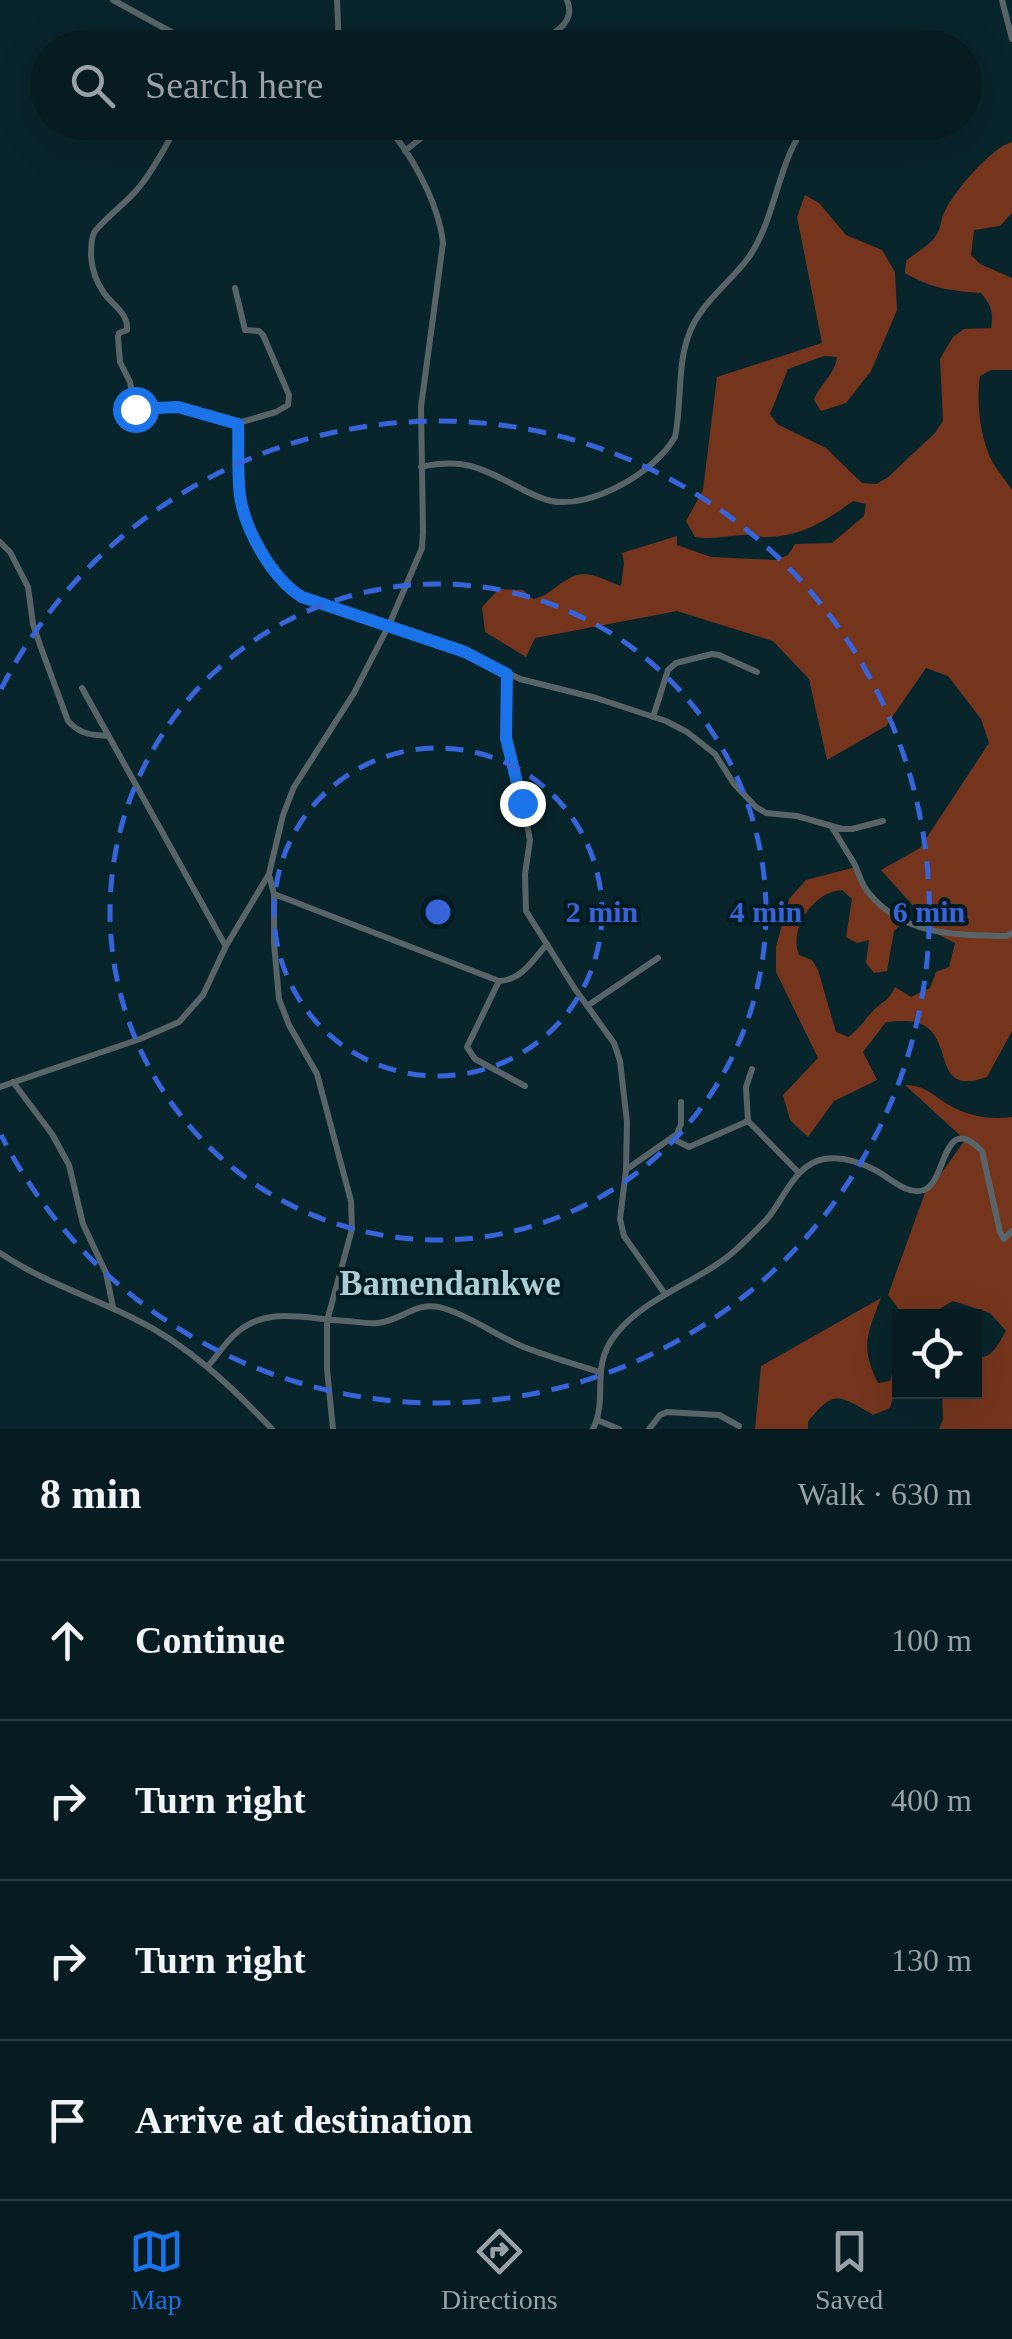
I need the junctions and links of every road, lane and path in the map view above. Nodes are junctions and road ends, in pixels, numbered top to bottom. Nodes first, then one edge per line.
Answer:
1 (113, 0) edge
2 (336, 0) edge
3 (567, 0) edge
4 (1002, 0) edge
5 (167, 30) edge
6 (338, 30) edge
7 (556, 30) edge
8 (1012, 39) edge
9 (168, 140) edge
10 (397, 140) edge
11 (419, 140) edge
12 (796, 140) edge
13 (406, 151) junction
14 (235, 288) dead end
15 (238, 424) junction
16 (421, 467) junction
17 (0, 542) edge
18 (389, 625) junction
19 (757, 672) dead end
20 (507, 674) junction
21 (82, 688) dead end
22 (653, 717) junction
23 (109, 736) junction
24 (883, 821) dead end
25 (832, 828) junction
26 (269, 874) junction
27 (274, 894) junction
28 (1012, 934) edge
29 (548, 944) junction
30 (226, 946) junction
31 (658, 958) dead end
32 (499, 981) junction
33 (587, 1006) junction
34 (752, 1069) dead end
35 (13, 1082) junction
36 (525, 1086) dead end
37 (0, 1087) edge
38 (681, 1102) dead end
39 (748, 1121) junction
40 (672, 1138) junction
41 (626, 1170) junction
42 (799, 1174) junction
43 (1012, 1231) edge
44 (0, 1253) edge
45 (665, 1294) junction
46 (113, 1308) junction
47 (327, 1321) junction
48 (208, 1366) junction
49 (599, 1372) junction
50 (597, 1420) junction
51 (739, 1426) dead end
52 (272, 1429) edge
53 (333, 1429) edge
54 (593, 1429) edge
55 (619, 1429) edge
56 (649, 1429) edge

1 - 5 street
2 - 6 street
3 - 7 street
4 - 8 street
9 - 15 street
10 - 13 street
11 - 13 street
12 - 16 street
13 - 16 street
14 - 15 street
15 - 18 street
16 - 18 street
17 - 23 street
18 - 20 street
18 - 26 street
19 - 22 street
20 - 22 street
20 - 29 street
21 - 23 street
22 - 25 street
23 - 30 street
24 - 25 street
25 - 28 street
26 - 27 street
26 - 30 street
27 - 32 street
27 - 47 street
29 - 32 street
29 - 33 street
30 - 35 street
31 - 33 street
32 - 36 street
33 - 41 street
34 - 39 street
35 - 37 street
35 - 46 street
38 - 40 street
39 - 40 street
39 - 42 street
40 - 41 street
41 - 45 street
42 - 43 street
42 - 45 street
44 - 46 street
45 - 49 street
46 - 48 street
47 - 48 street
47 - 49 street
47 - 53 street
48 - 52 street
49 - 50 street
50 - 54 street
50 - 55 street
51 - 56 street

